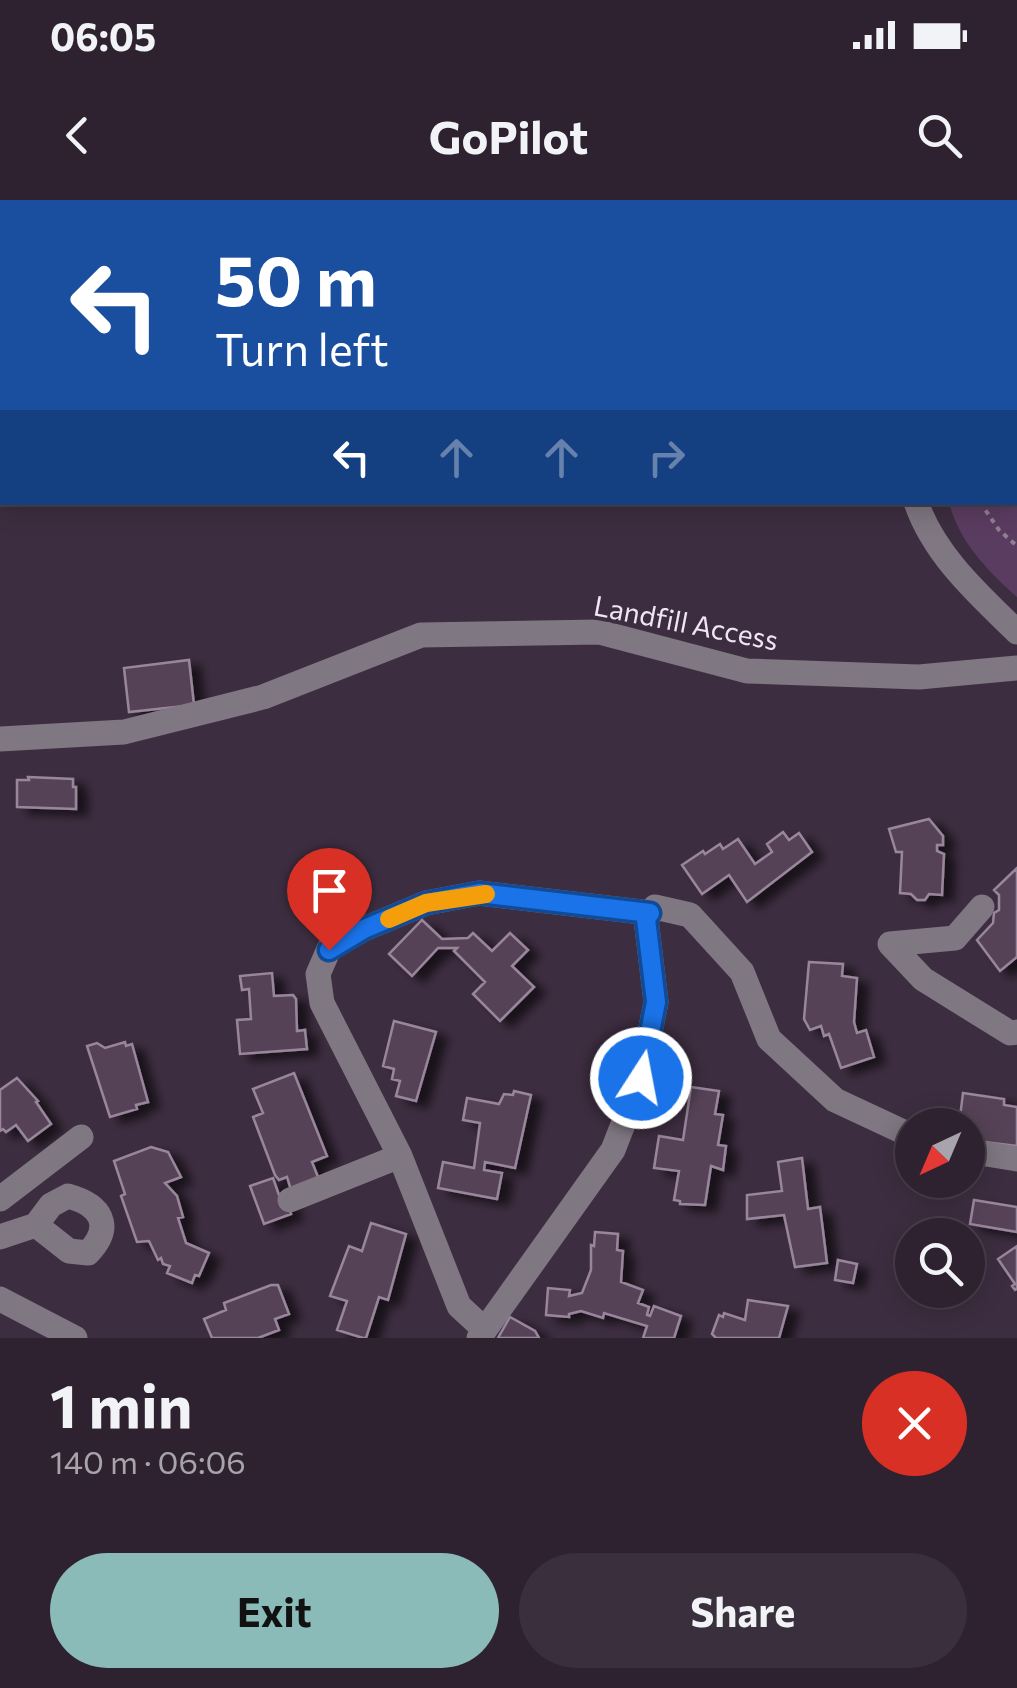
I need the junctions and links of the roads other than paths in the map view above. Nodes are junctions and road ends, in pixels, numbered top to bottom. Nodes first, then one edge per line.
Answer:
1 (917, 505) edge
2 (1017, 632) edge
3 (1017, 668) edge
4 (0, 739) edge
5 (982, 907) dead end
6 (650, 913) junction
7 (1017, 1032) edge
8 (895, 1128) edge
9 (81, 1137) dead end
10 (985, 1154) edge
11 (400, 1156) junction
12 (1017, 1160) edge
13 (0, 1200) edge
14 (290, 1200) dead end
15 (36, 1225) dead end
16 (0, 1237) edge
17 (0, 1299) edge
18 (482, 1334) edge
19 (75, 1338) edge

1 - 2 street
3 - 4 street, Landfill Access
5 - 7 street
6 - 8 street
6 - 11 street
6 - 18 street
9 - 13 street
10 - 12 street
11 - 14 street
11 - 18 street
15 - 16 street
17 - 19 street

